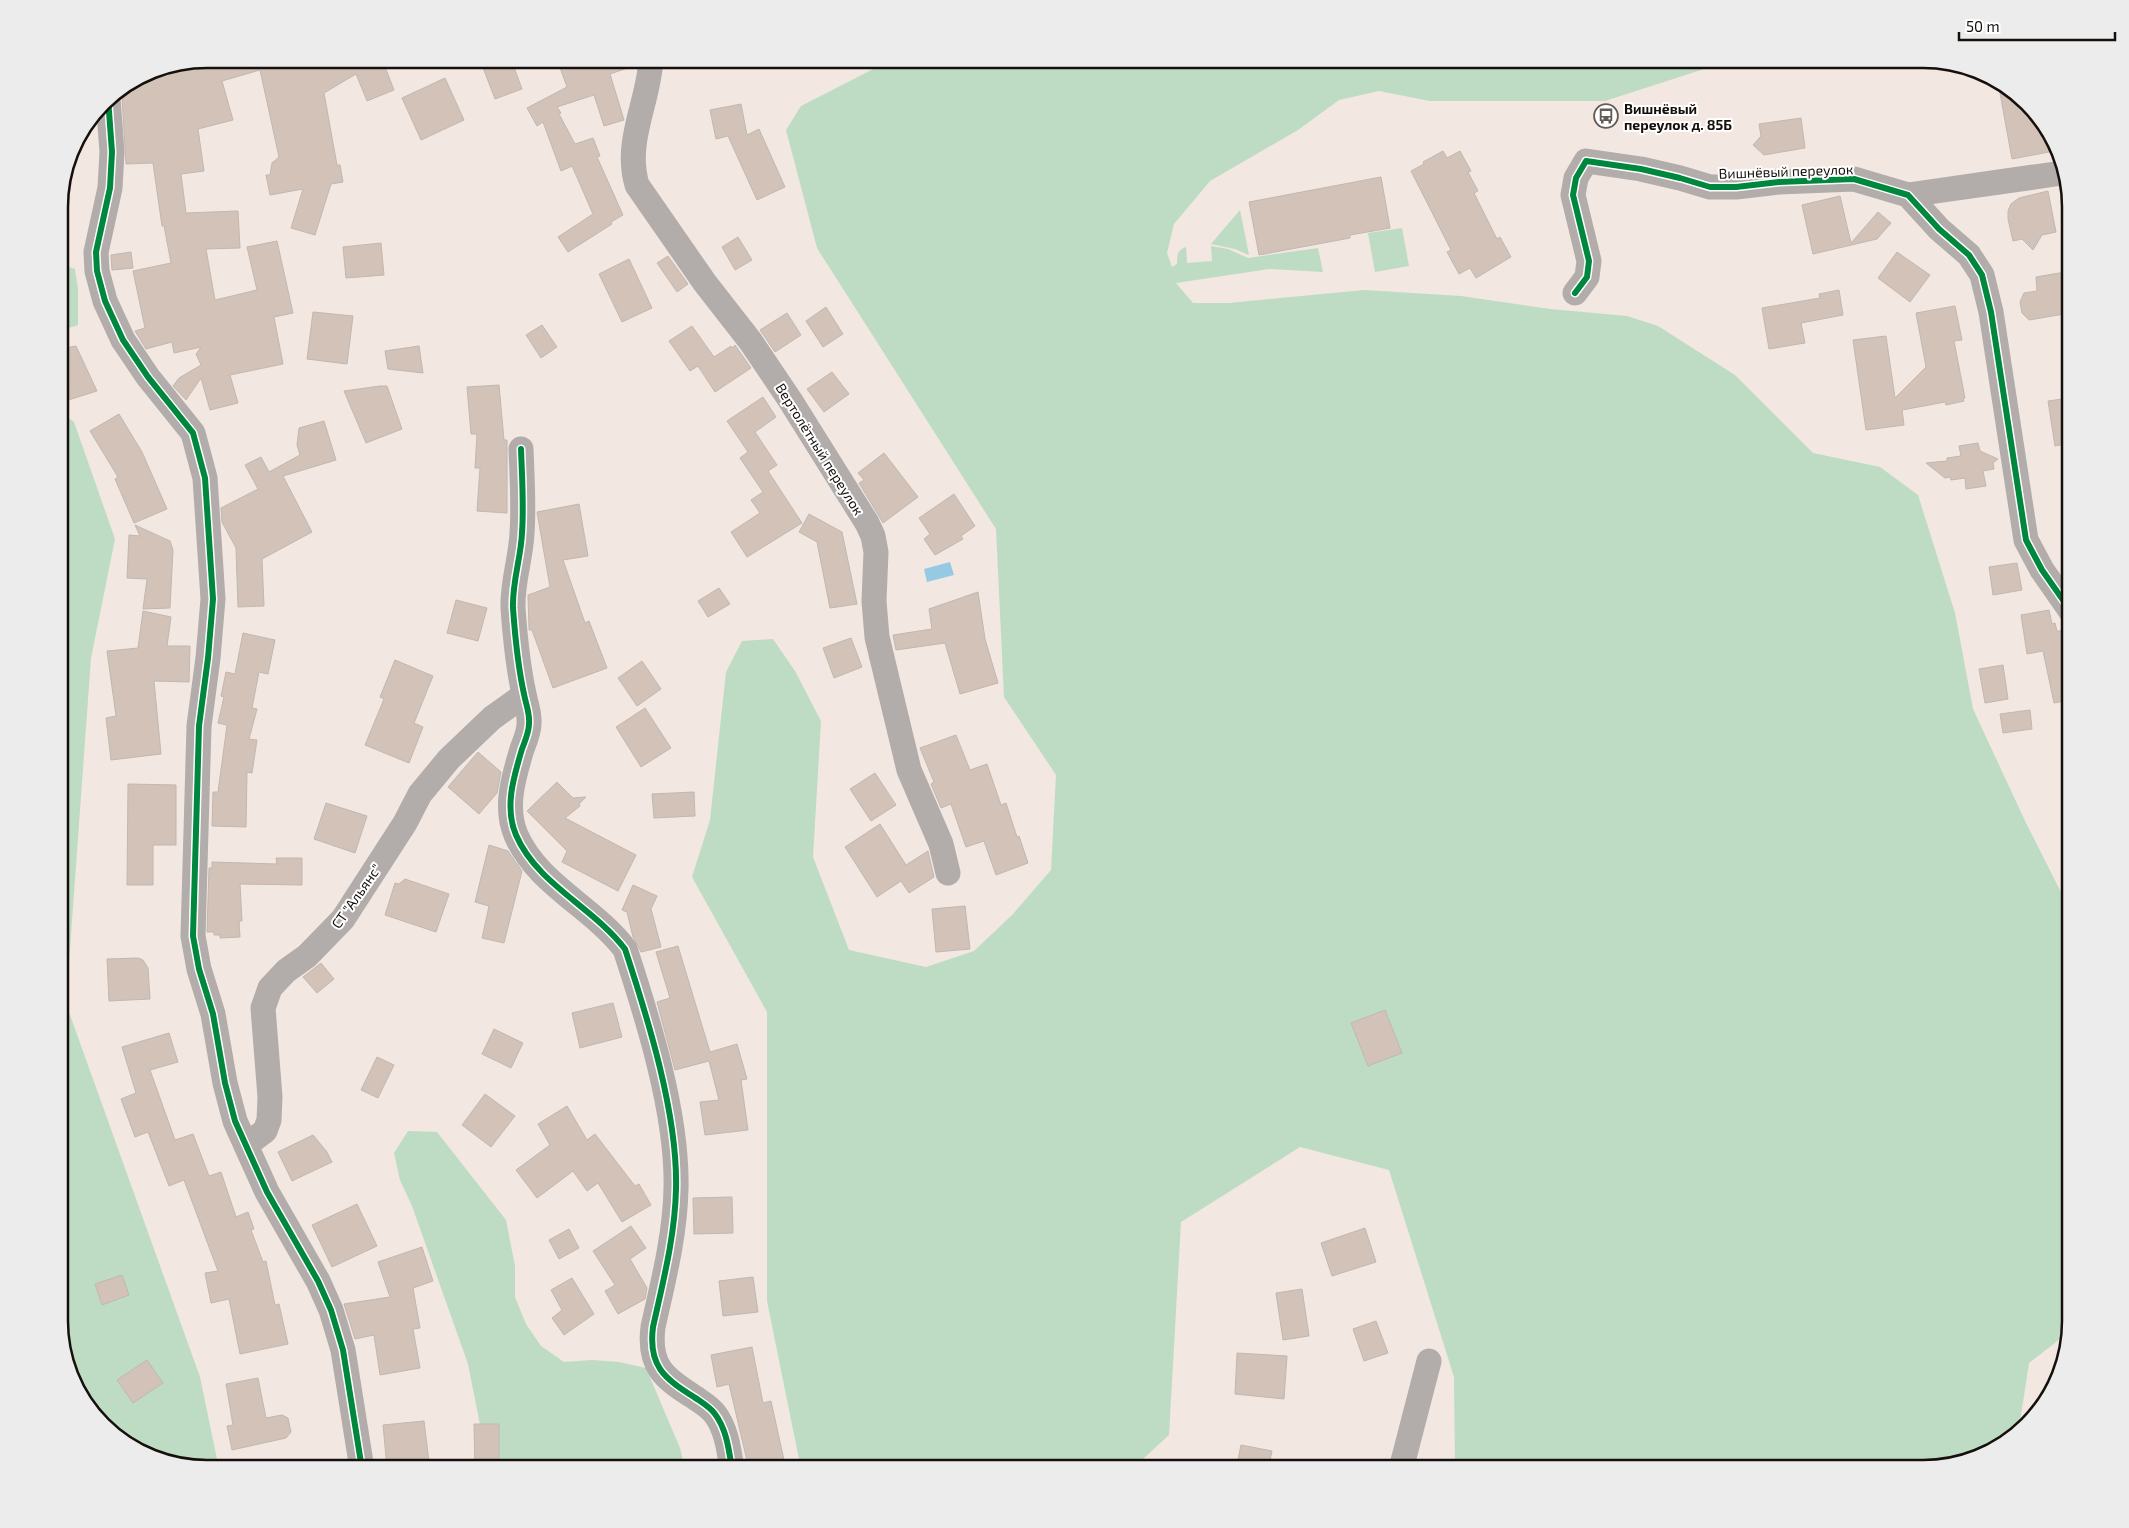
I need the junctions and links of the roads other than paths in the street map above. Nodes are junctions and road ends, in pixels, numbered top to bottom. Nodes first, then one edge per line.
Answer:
1 (651, 68) edge
2 (109, 107) edge
3 (2057, 174) edge
4 (1908, 195) junction
5 (1575, 293) dead end
6 (522, 449) dead end
7 (2062, 599) edge
8 (524, 695) junction
9 (948, 873) dead end
10 (246, 1145) junction
11 (1429, 1361) dead end
12 (361, 1460) edge
13 (730, 1460) edge
14 (1403, 1460) edge

1 - 9 street, Вертолётный переулок
2 - 10 street
3 - 4 street
4 - 5 street, Вишнёвый переулок
4 - 7 street
6 - 8 street
8 - 10 street, СТ "Альянс"
8 - 13 street
10 - 12 street
11 - 14 street

